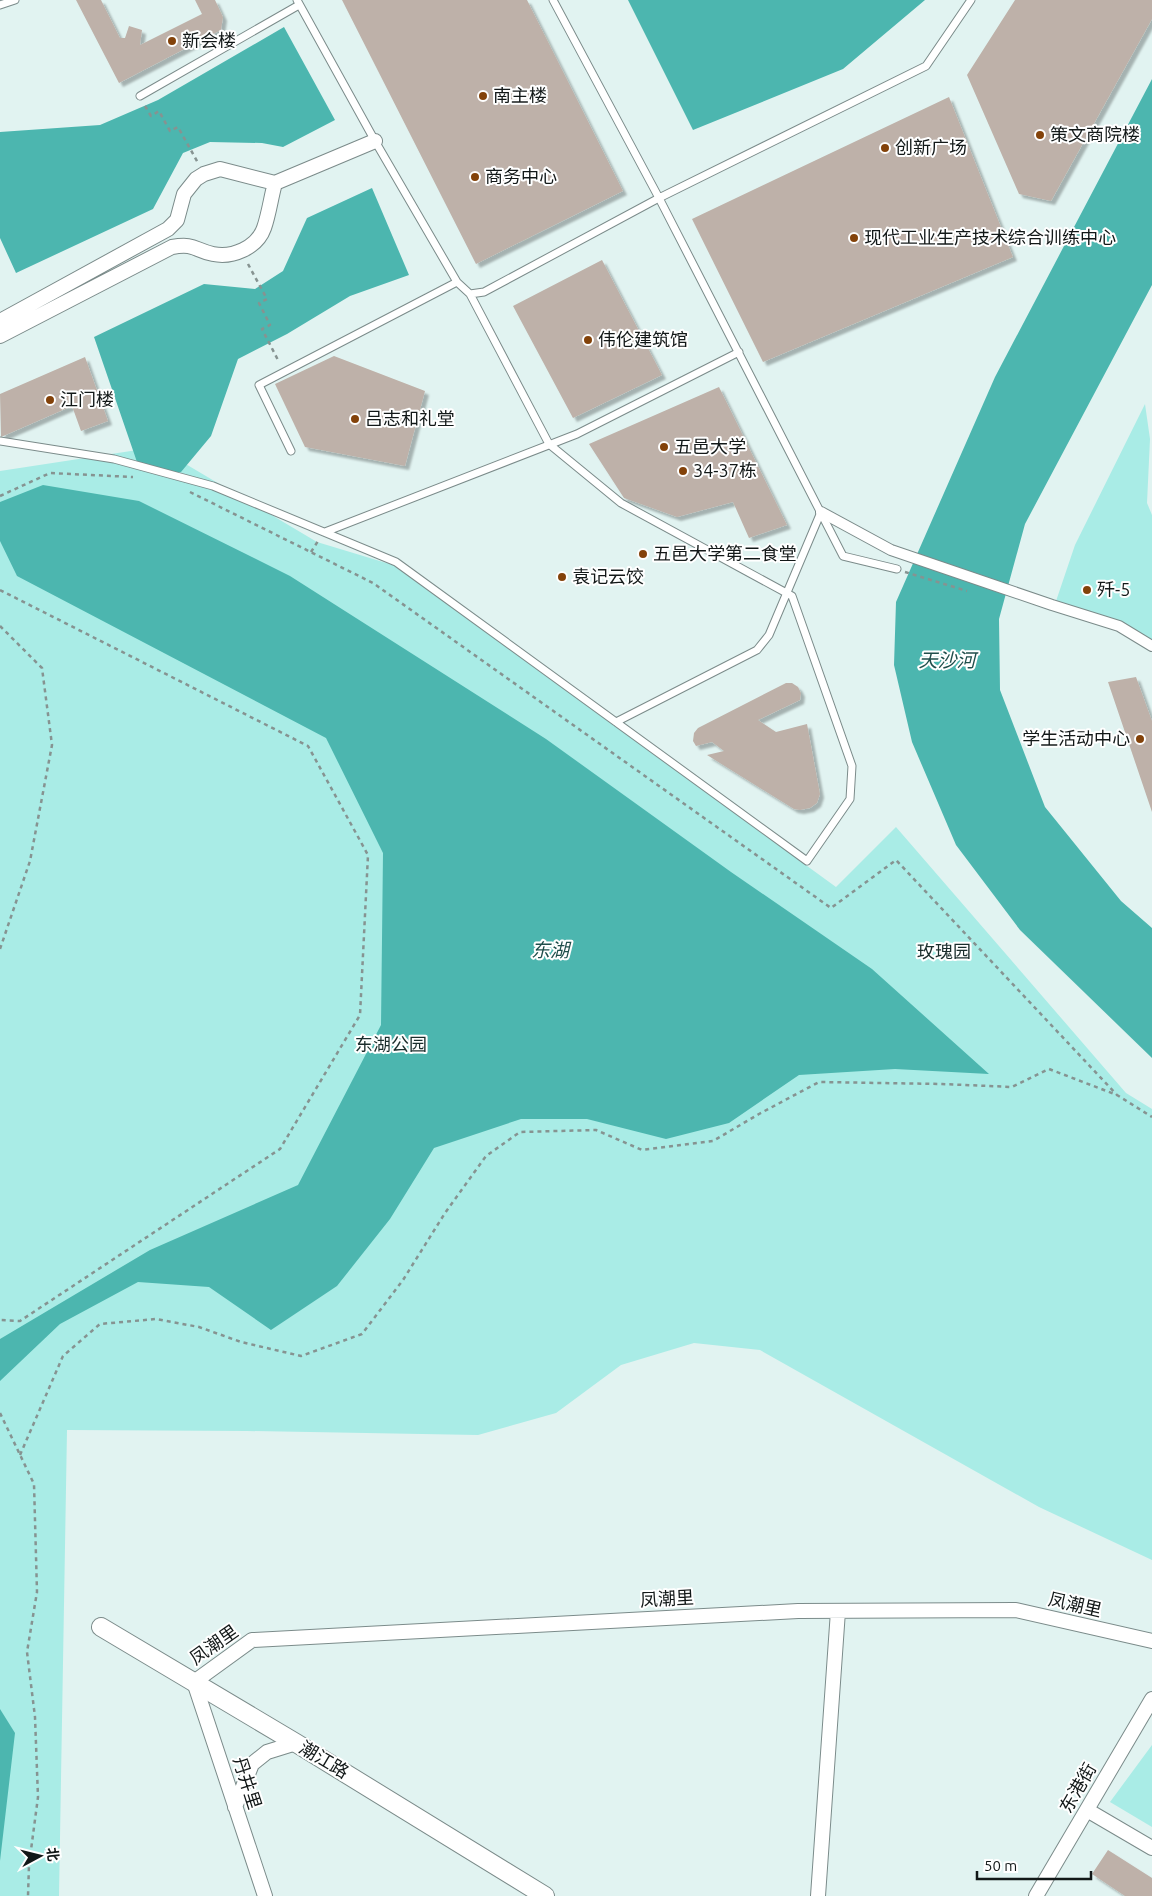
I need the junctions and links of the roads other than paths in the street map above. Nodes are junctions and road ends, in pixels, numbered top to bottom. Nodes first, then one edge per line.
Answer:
1 (15, 0) edge
2 (553, 0) edge
3 (971, 0) edge
4 (298, 3) edge
5 (0, 5) edge
6 (140, 96) road end
7 (375, 141) junction
8 (275, 182) junction
9 (658, 198) junction
10 (457, 282) junction
11 (470, 294) junction
12 (0, 321) edge
13 (0, 336) edge
14 (739, 352) junction
15 (0, 441) edge
16 (549, 444) junction
17 (291, 451) dead end
18 (821, 512) junction
19 (325, 532) junction
20 (897, 569) dead end
21 (786, 594) junction
22 (1152, 646) edge
23 (616, 722) junction
24 (838, 1611) junction
25 (101, 1627) dead end
26 (1152, 1641) edge
27 (194, 1682) junction
28 (1152, 1698) edge
29 (296, 1744) junction
30 (235, 1807) junction
31 (1087, 1810) junction
32 (1152, 1848) edge
33 (265, 1896) edge
34 (545, 1896) edge
35 (818, 1896) edge
36 (1036, 1896) edge

1 - 5 lane
2 - 9 lane
3 - 9 lane
4 - 6 lane
4 - 7 lane
7 - 8 street
7 - 10 lane
8 - 12 street
8 - 13 street
9 - 11 lane
9 - 14 lane
10 - 11 lane
10 - 17 lane
11 - 16 lane
14 - 16 lane
14 - 18 lane
15 - 19 lane
16 - 19 lane
16 - 21 lane
18 - 20 lane
18 - 21 lane
18 - 22 street
19 - 23 lane
21 - 23 lane
21 - 23 lane
24 - 26 street, 凤潮里
24 - 27 street, 凤潮里
24 - 35 street
25 - 27 street, 潮江路
27 - 29 street, 潮江路
27 - 30 street, 丹井里
28 - 31 street, 东港街
29 - 30 street
29 - 34 street, 潮江路
30 - 33 street, 丹井里
31 - 32 street
31 - 36 street, 东港街

